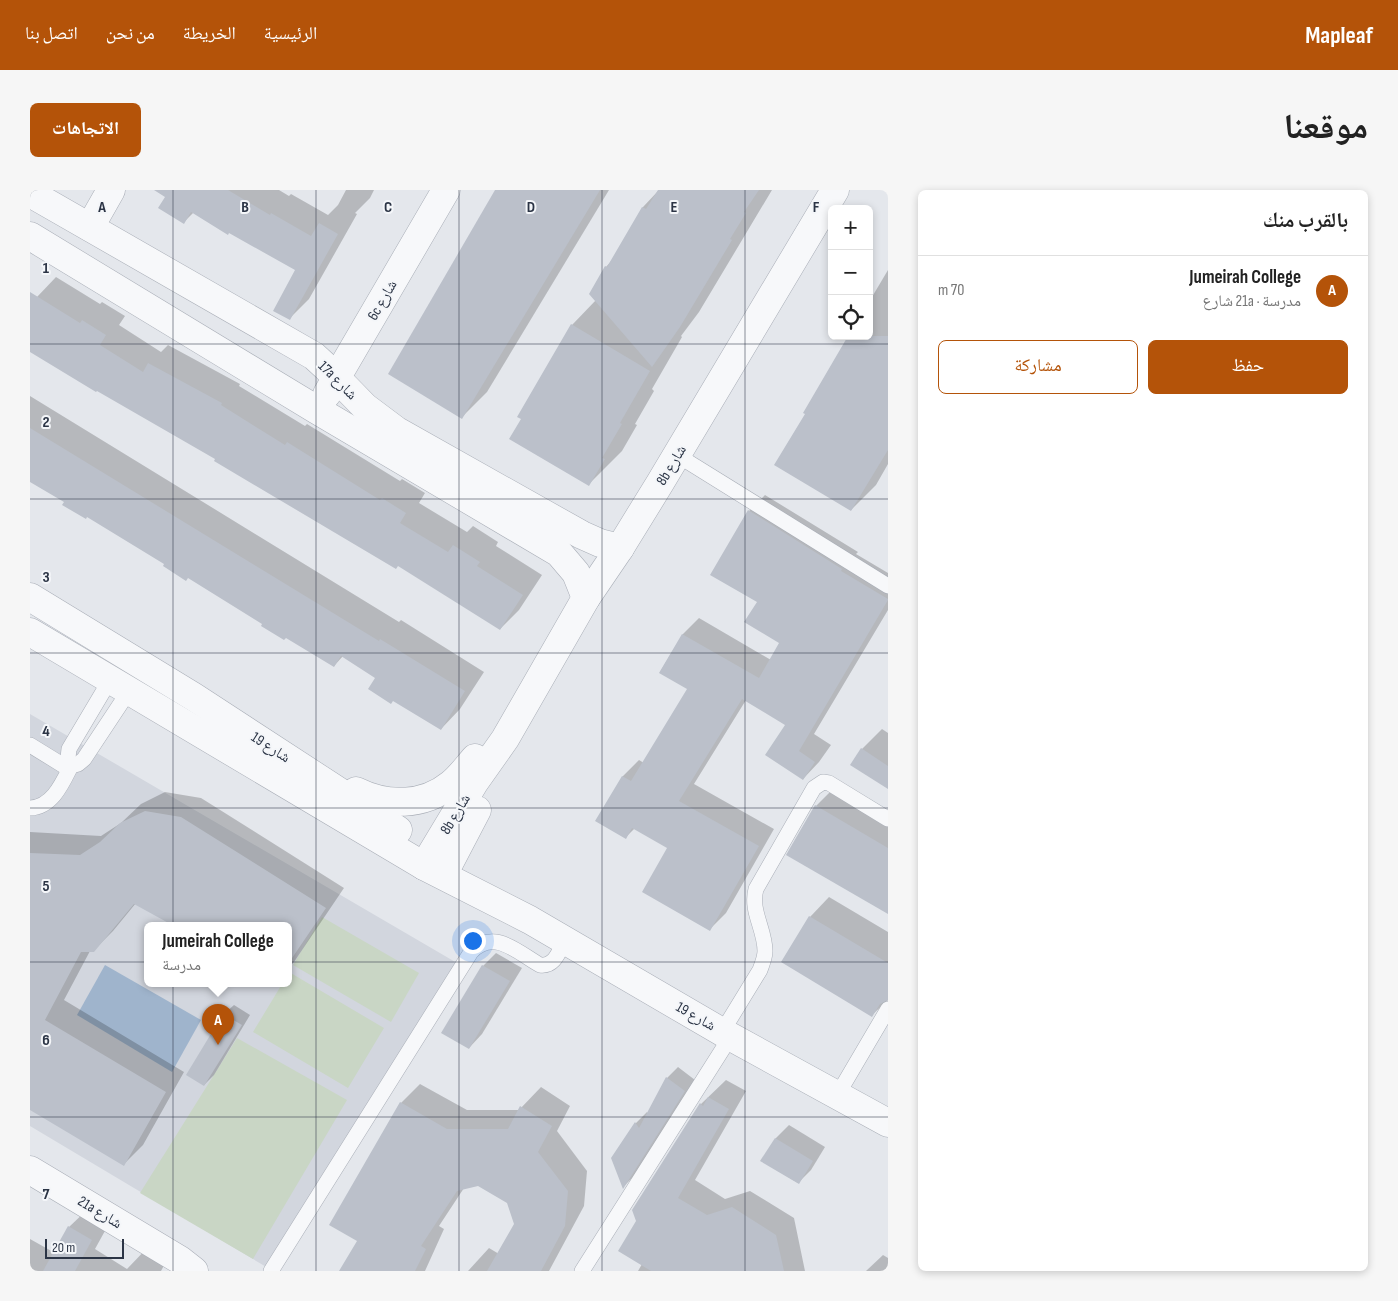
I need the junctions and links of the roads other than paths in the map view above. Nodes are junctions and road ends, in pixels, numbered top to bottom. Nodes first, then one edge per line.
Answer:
1 (111, 190) edge
2 (446, 190) edge
3 (835, 190) edge
4 (30, 193) edge
5 (63, 199) edge
6 (90, 227) junction
7 (30, 236) edge
8 (337, 378) junction
9 (317, 410) junction
10 (677, 455) junction
11 (620, 548) junction
12 (888, 586) edge
13 (30, 597) edge
14 (586, 598) junction
15 (30, 632) edge
16 (119, 686) junction
17 (505, 739) junction
18 (30, 745) edge
19 (296, 763) junction
20 (70, 768) junction
21 (30, 808) edge
22 (888, 818) edge
23 (437, 864) junction
24 (565, 940) junction
25 (888, 1009) edge
26 (727, 1034) junction
27 (838, 1094) junction
28 (888, 1123) edge
29 (30, 1170) edge
30 (194, 1271) edge
31 (271, 1271) edge
32 (582, 1271) edge

1 - 6 street
2 - 8 street, 6c شارع
3 - 10 street, 8b شارع
4 - 5 street, 17a شارع
5 - 6 street, 17a شارع
6 - 8 street, 17a شارع
7 - 9 street, 17a شارع
8 - 9 street, 6c شارع
8 - 11 street, 17a شارع
9 - 14 street, 17a شارع
10 - 11 street, 8b شارع
10 - 12 lane
11 - 14 street, 8b شارع
13 - 19 street, شارع 19
14 - 17 street, 8b شارع
15 - 16 street, شارع 19
16 - 20 lane
16 - 20 lane
16 - 23 street, شارع 19
17 - 19 street
17 - 23 street, 8b شارع
18 - 20 lane
19 - 23 street, شارع 19
20 - 21 lane
22 - 26 lane
23 - 24 street, شارع 19
24 - 26 street, شارع 19
24 - 31 lane
25 - 27 lane
26 - 27 street, شارع 19
26 - 32 lane
27 - 28 street, شارع 19
29 - 30 street, 21a شارع

